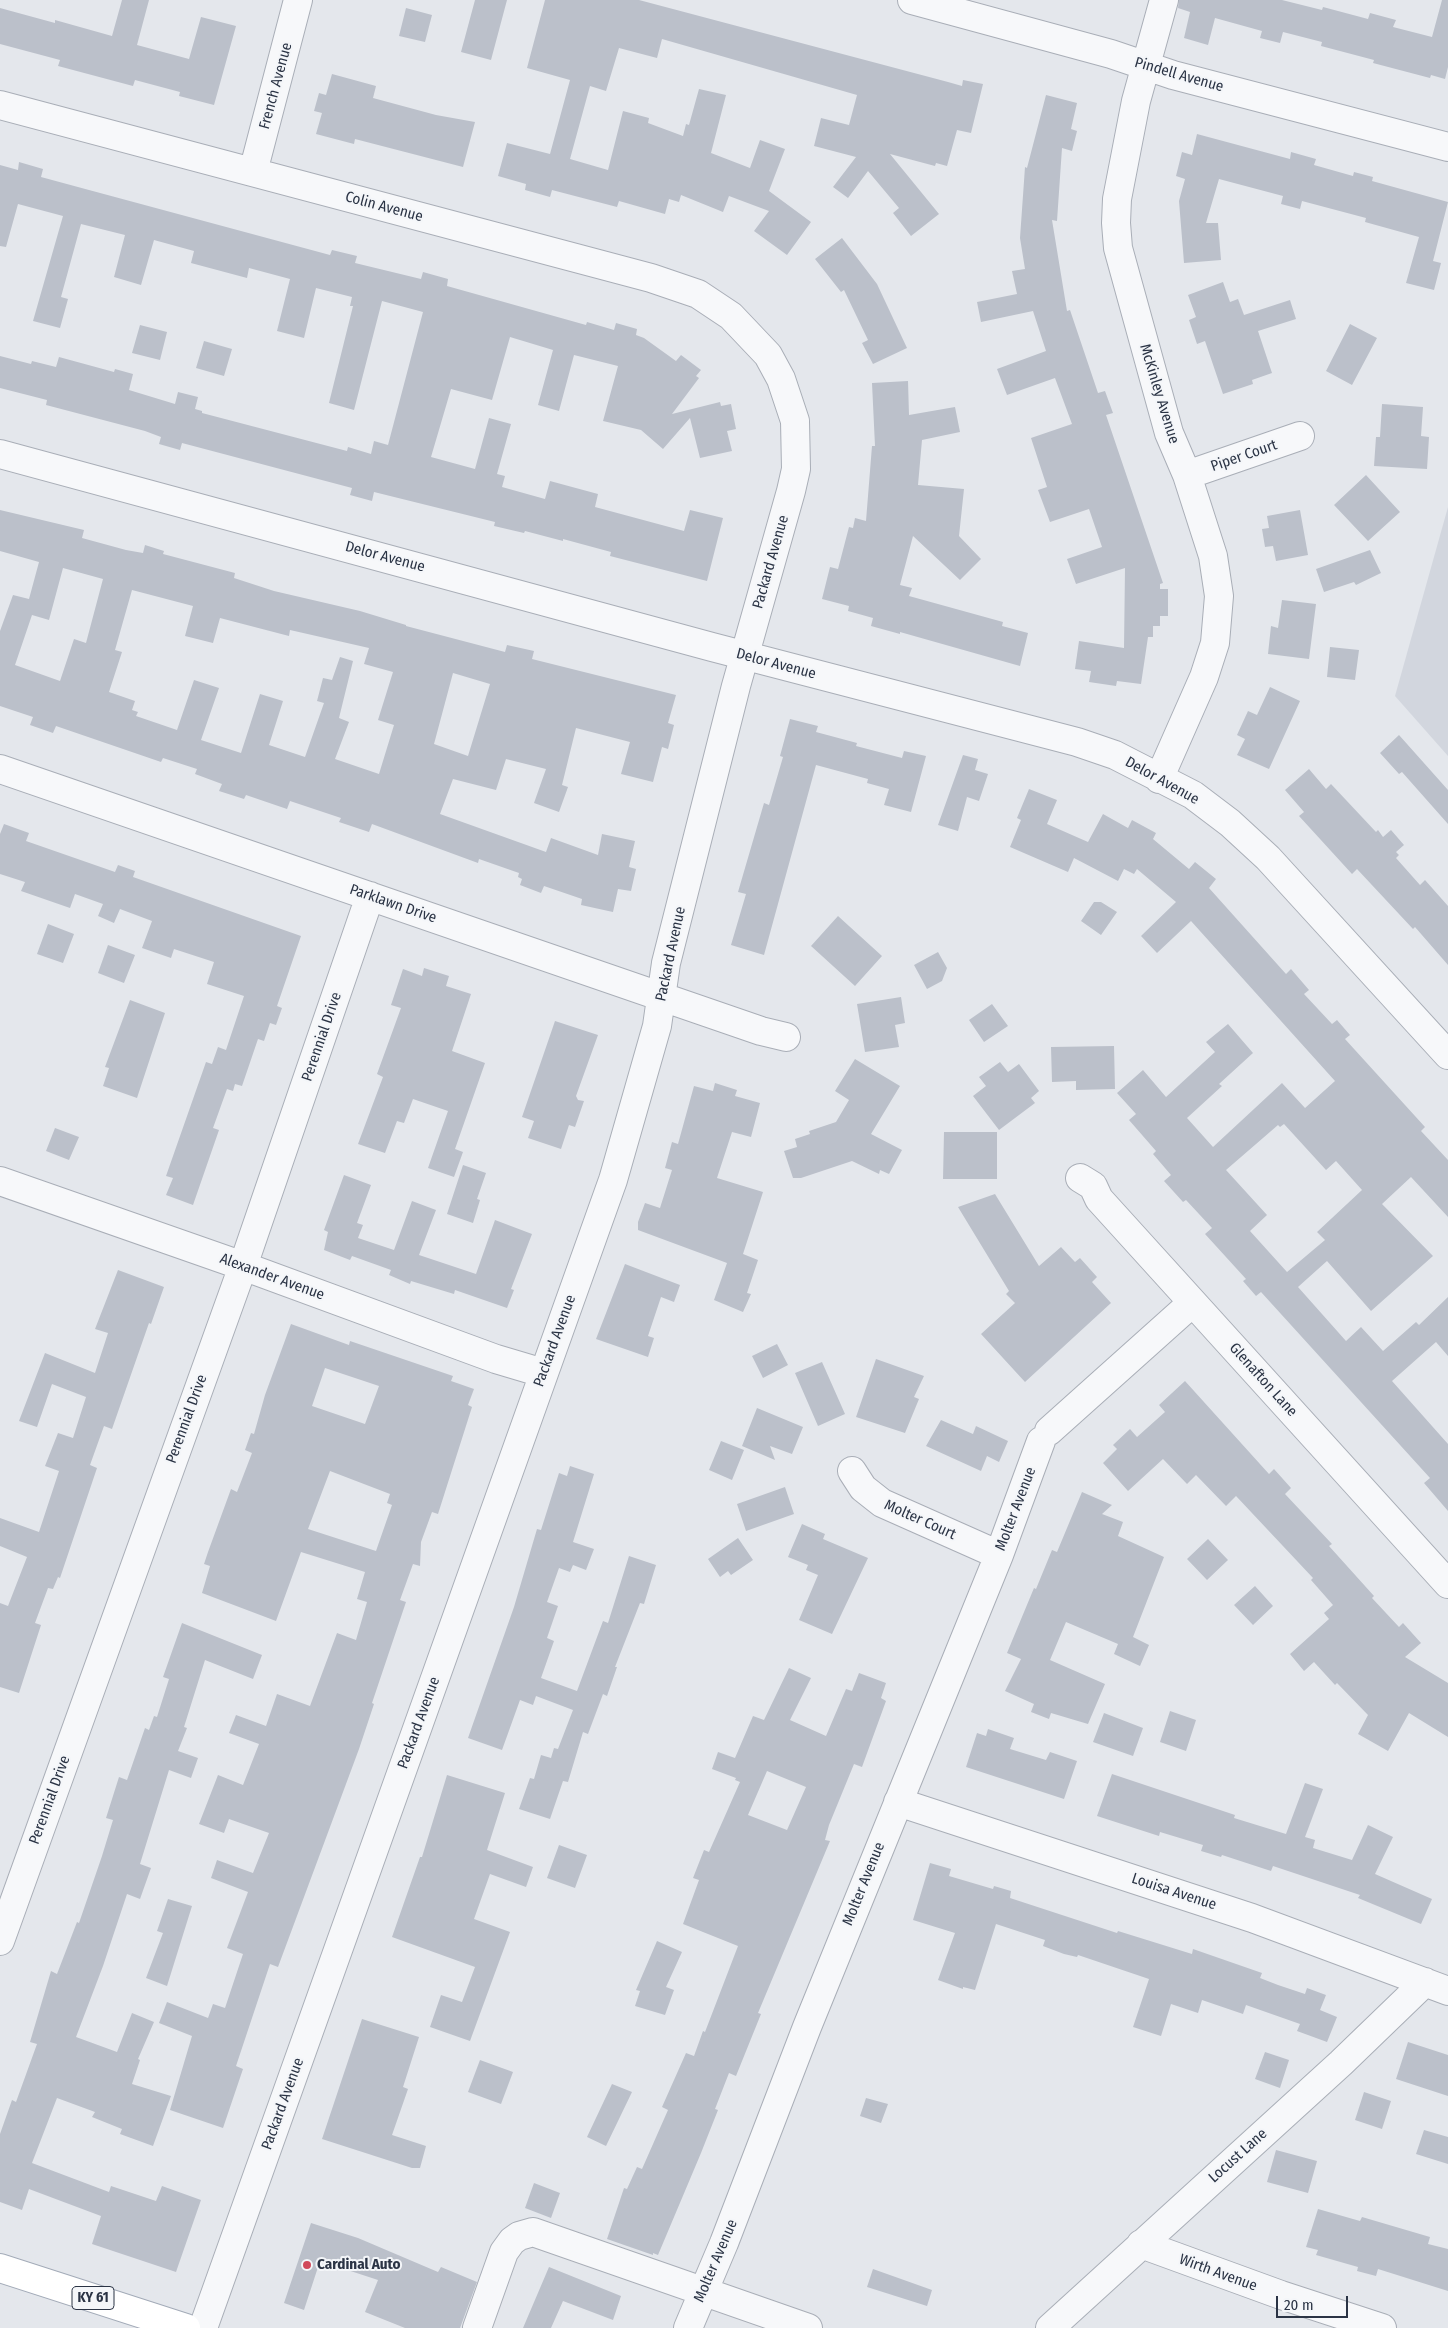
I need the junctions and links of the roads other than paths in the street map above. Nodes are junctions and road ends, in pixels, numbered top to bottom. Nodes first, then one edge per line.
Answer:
1 (298, 0) edge
2 (912, 0) edge
3 (1164, 0) edge
4 (1145, 66) junction
5 (0, 105) edge
6 (1448, 147) edge
7 (253, 172) junction
8 (754, 338) joint
9 (1300, 436) dead end
10 (0, 454) edge
11 (1187, 475) junction
12 (744, 656) junction
13 (0, 769) edge
14 (1159, 779) junction
15 (370, 896) junction
16 (661, 995) junction
17 (786, 1037) dead end
18 (1448, 1055) edge
19 (1080, 1178) dead end
20 (0, 1181) edge
21 (242, 1266) junction
22 (1192, 1303) junction
23 (543, 1373) junction
24 (852, 1472) dead end
25 (999, 1555) junction
26 (1448, 1584) edge
27 (898, 1802) junction
28 (0, 1941) edge
29 (1436, 1987) edge
30 (1141, 2244) junction
31 (0, 2268) edge
32 (703, 2292) junction
33 (186, 2328) edge
34 (203, 2328) edge
35 (477, 2328) edge
36 (688, 2328) edge
37 (808, 2328) edge
38 (1050, 2328) edge
39 (1382, 2328) edge

1 - 7 street, French Avenue
2 - 4 street, Pindell Avenue
3 - 4 street, McKinley Avenue
4 - 6 street, Pindell Avenue
4 - 11 street, McKinley Avenue
5 - 7 street, Colin Avenue
7 - 8 street, Colin Avenue
8 - 12 street, Packard Avenue
9 - 11 street, Piper Court
10 - 12 street, Delor Avenue
11 - 14 street, McKinley Avenue
12 - 14 street, Delor Avenue
12 - 16 street, Packard Avenue
13 - 15 street, Parklawn Drive
14 - 18 street, Delor Avenue
15 - 16 street, Parklawn Drive
15 - 21 street, Perennial Drive
16 - 17 street, Parklawn Drive
16 - 23 street, Packard Avenue
19 - 22 street, Glenafton Lane
20 - 21 street, Alexander Avenue
21 - 23 street, Alexander Avenue
21 - 28 street, Perennial Drive
22 - 25 street, Molter Avenue
22 - 26 street, Glenafton Lane
23 - 34 street, Packard Avenue
24 - 25 street, Molter Court
25 - 27 street, Molter Avenue
27 - 29 street, Louisa Avenue
27 - 32 street, Molter Avenue
29 - 30 street, Locust Lane
30 - 38 street, Locust Lane
30 - 39 street, Wirth Avenue
31 - 33 main road, KY 61
32 - 35 street
32 - 36 street, Molter Avenue
32 - 37 street

